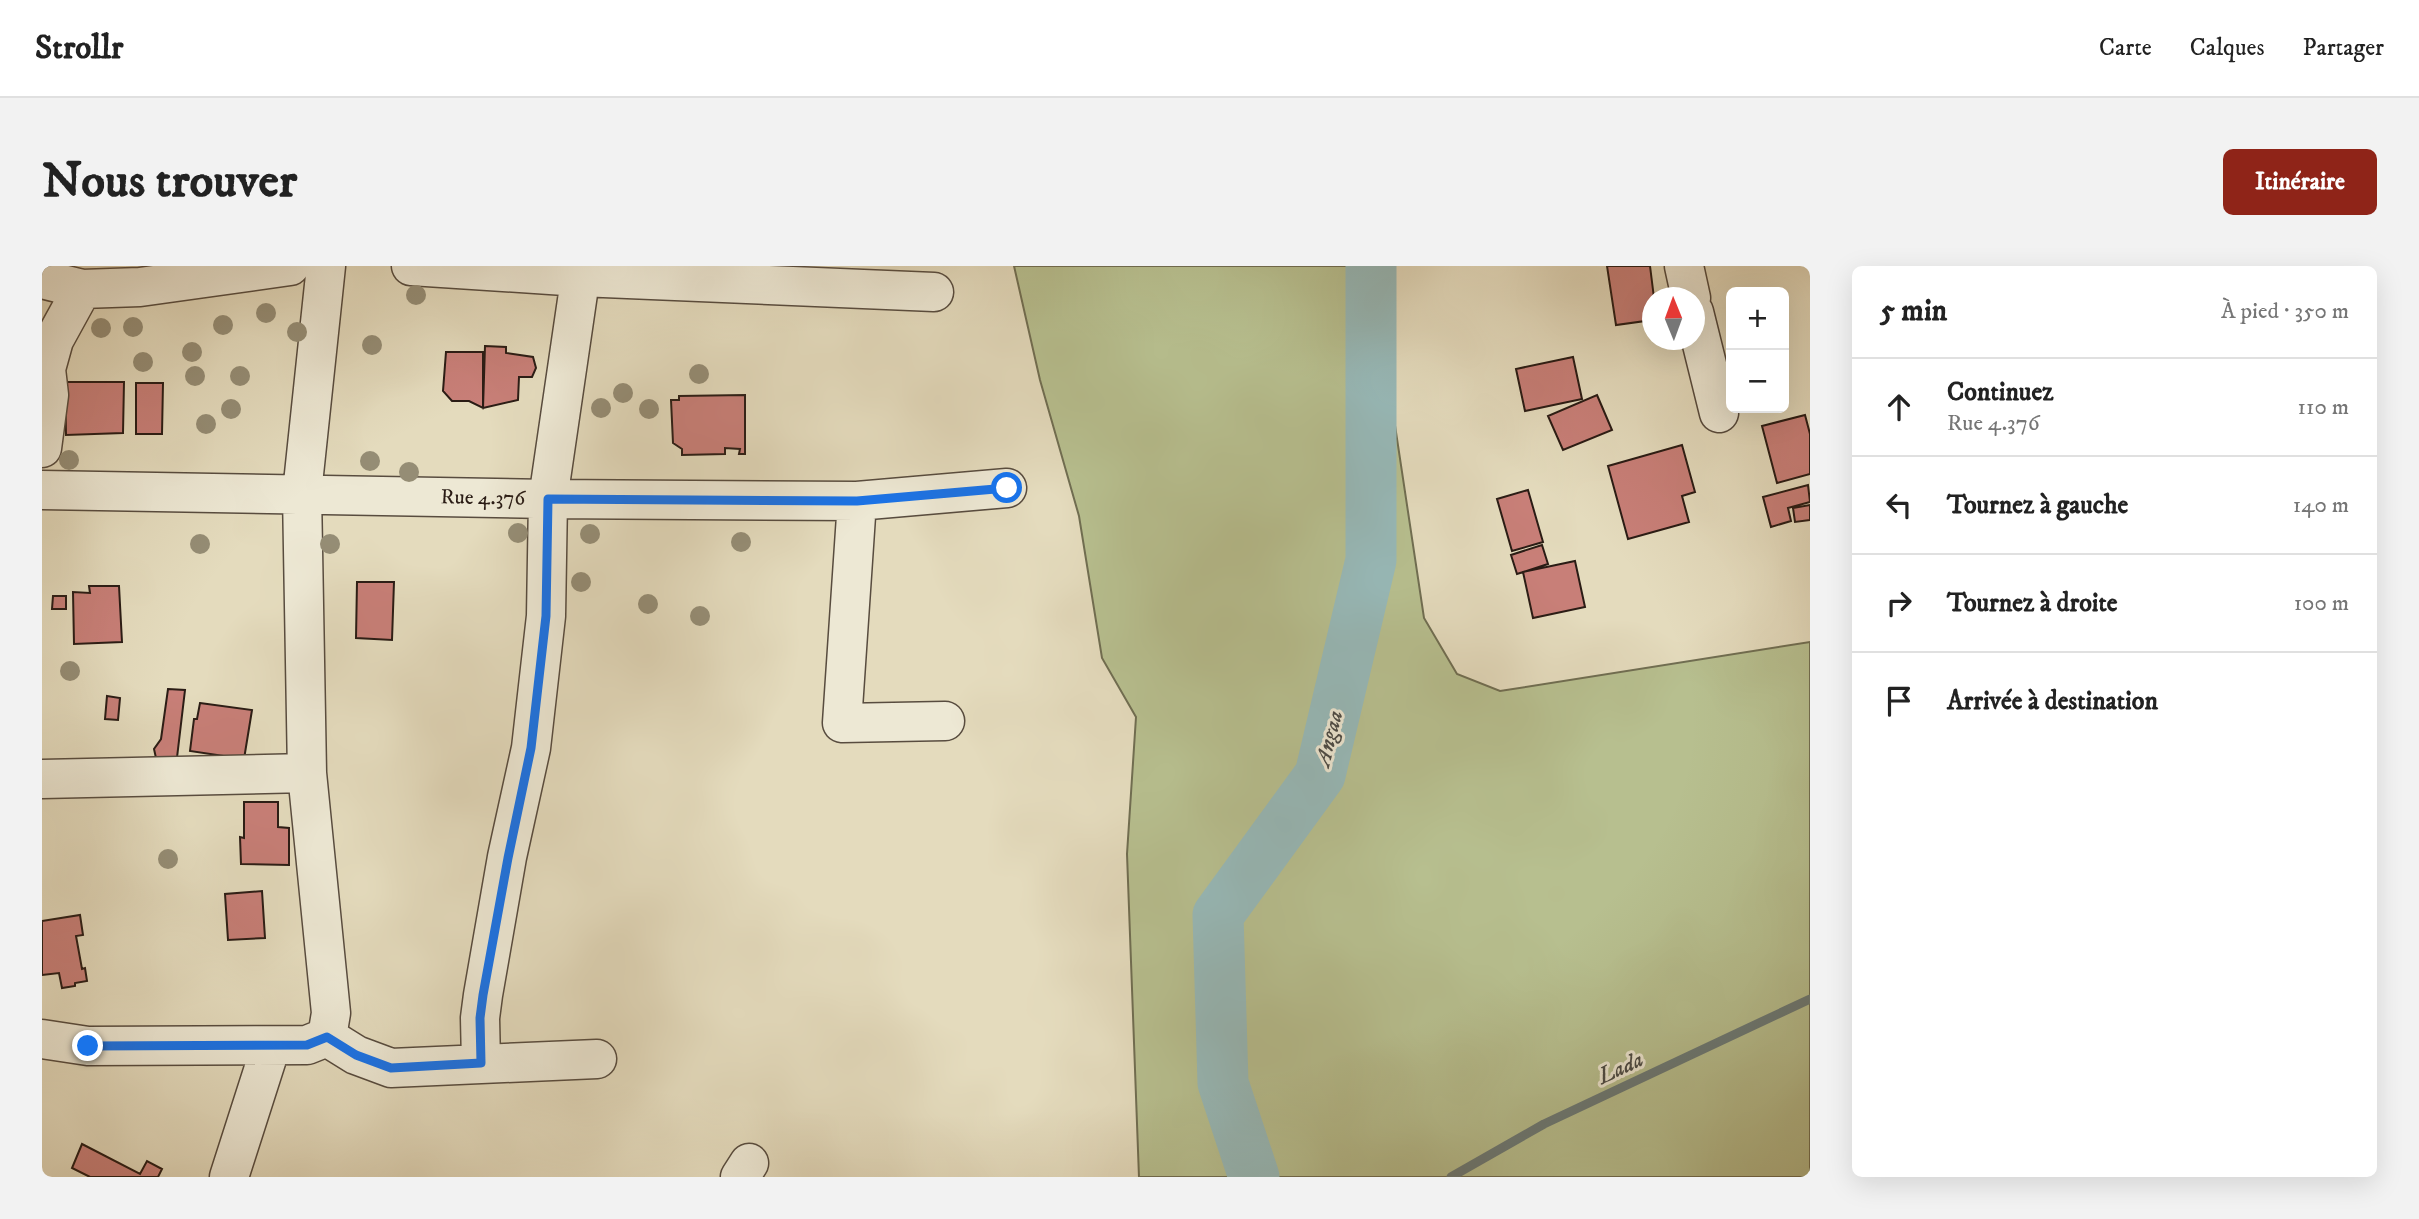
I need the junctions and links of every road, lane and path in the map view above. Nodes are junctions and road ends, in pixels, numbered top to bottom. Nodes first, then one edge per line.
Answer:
1 (290, 266) edge
2 (327, 266) edge
3 (411, 266) edge
4 (1684, 266) edge
5 (581, 271) edge
6 (42, 279) edge
7 (1689, 287) edge
8 (82, 289) junction
9 (934, 292) dead end
10 (1704, 350) edge
11 (1719, 413) dead end
12 (42, 448) edge
13 (1007, 488) dead end
14 (42, 490) edge
15 (302, 493) junction
16 (548, 499) junction
17 (857, 501) junction
18 (945, 721) dead end
19 (307, 773) junction
20 (42, 779) edge
21 (327, 1037) junction
22 (42, 1039) edge
23 (271, 1046) junction
24 (597, 1059) dead end
25 (481, 1063) junction
26 (229, 1177) edge

1 - 8 street
2 - 15 street
3 - 5 street
4 - 7 street
5 - 9 street
5 - 16 street
6 - 8 street
8 - 12 street
10 - 11 street
13 - 17 street, Rue 4.376
14 - 15 street, Rue 4.376
15 - 16 street, Rue 4.376
15 - 19 street
16 - 17 street, Rue 4.376
16 - 25 street
17 - 18 street
19 - 20 street
19 - 21 street
21 - 23 street
21 - 25 street
22 - 23 street
23 - 26 street
24 - 25 street

